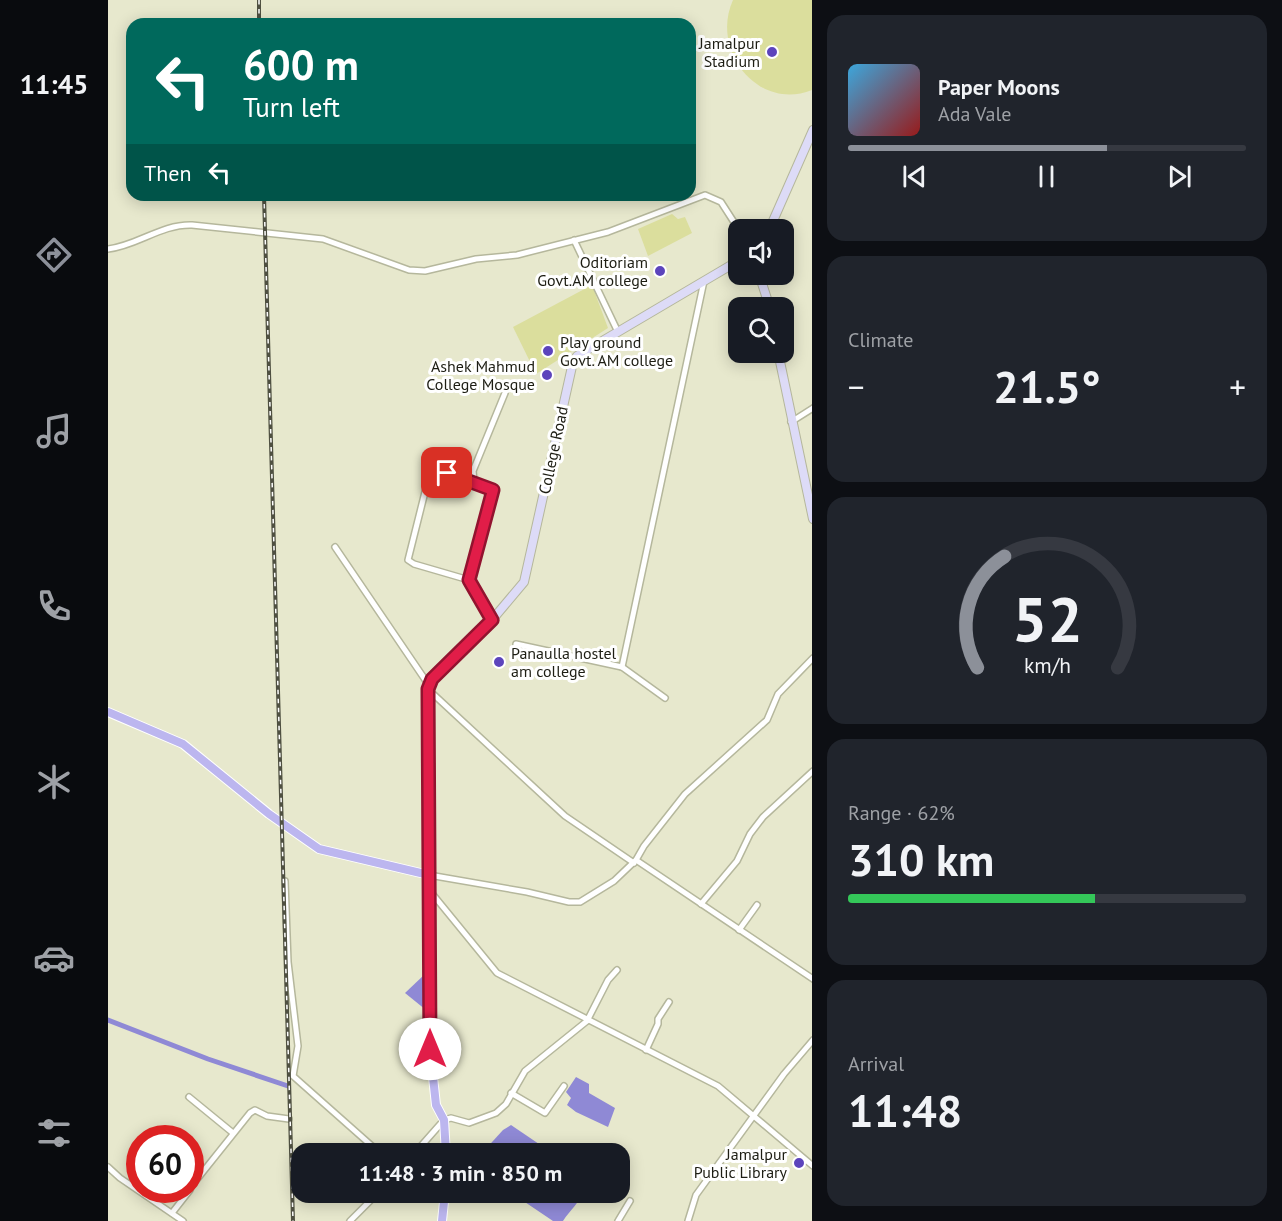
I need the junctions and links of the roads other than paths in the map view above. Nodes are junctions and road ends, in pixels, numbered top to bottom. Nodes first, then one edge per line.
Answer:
1 (812, 132) edge
2 (696, 199) edge
3 (690, 201) edge
4 (732, 219) edge
5 (774, 219) edge
6 (574, 240) junction
7 (108, 249) edge
8 (728, 267) edge
9 (705, 280) junction
10 (617, 330) junction
11 (780, 363) edge
12 (505, 393) dead end
13 (812, 409) edge
14 (791, 422) junction
15 (473, 471) junction
16 (464, 478) junction
17 (474, 482) junction
18 (812, 515) edge
19 (335, 547) dead end
20 (469, 580) junction
21 (492, 620) junction
22 (516, 644) dead end
23 (812, 659) edge
24 (622, 667) junction
25 (428, 689) junction
26 (665, 698) dead end
27 (108, 712) edge
28 (812, 772) edge
29 (635, 862) junction
30 (429, 875) junction
31 (285, 881) dead end
32 (430, 891) junction
33 (701, 904) junction
34 (757, 905) dead end
35 (739, 930) junction
36 (617, 970) dead end
37 (812, 978) edge
38 (669, 1002) dead end
39 (587, 1021) junction
40 (812, 1041) edge
41 (646, 1050) junction
42 (564, 1086) dead end
43 (511, 1093) junction
44 (189, 1097) dead end
45 (754, 1114) junction
46 (289, 1119) dead end
47 (444, 1120) junction
48 (233, 1133) junction
49 (369, 1143) edge
50 (424, 1143) edge
51 (445, 1143) edge
52 (812, 1165) edge
53 (108, 1167) edge
54 (204, 1171) edge
55 (180, 1203) edge
56 (368, 1203) edge
57 (443, 1203) edge
58 (629, 1203) edge
59 (172, 1213) junction
60 (183, 1221) edge
61 (350, 1221) edge
62 (442, 1221) edge
63 (618, 1221) edge
64 (688, 1221) edge

1 - 5 main road
2 - 4 street
3 - 6 street
6 - 7 street
6 - 10 street
8 - 9 main road, College Road
9 - 10 main road, College Road
9 - 24 street
10 - 21 main road, College Road
11 - 14 main road
12 - 15 street
13 - 14 street
14 - 18 main road
15 - 16 street
15 - 17 street
16 - 17 street
16 - 20 street
17 - 20 street
19 - 25 street
20 - 21 street
21 - 25 main road
22 - 24 street
23 - 29 street
24 - 26 street
25 - 29 street
25 - 30 main road
27 - 30 main road
28 - 33 street
29 - 30 street
29 - 33 street
30 - 32 main road
31 - 49 street
32 - 39 street
32 - 47 main road
33 - 35 street
34 - 35 street
35 - 37 street
36 - 39 street
38 - 41 street
39 - 41 street
39 - 43 street
40 - 45 street
41 - 45 street
42 - 43 street
43 - 47 street
44 - 48 street
45 - 52 street
45 - 64 street
46 - 48 street
47 - 50 street
47 - 51 main road
48 - 54 street
53 - 59 street
55 - 59 street
56 - 61 street
57 - 62 main road
58 - 63 street
59 - 60 street

